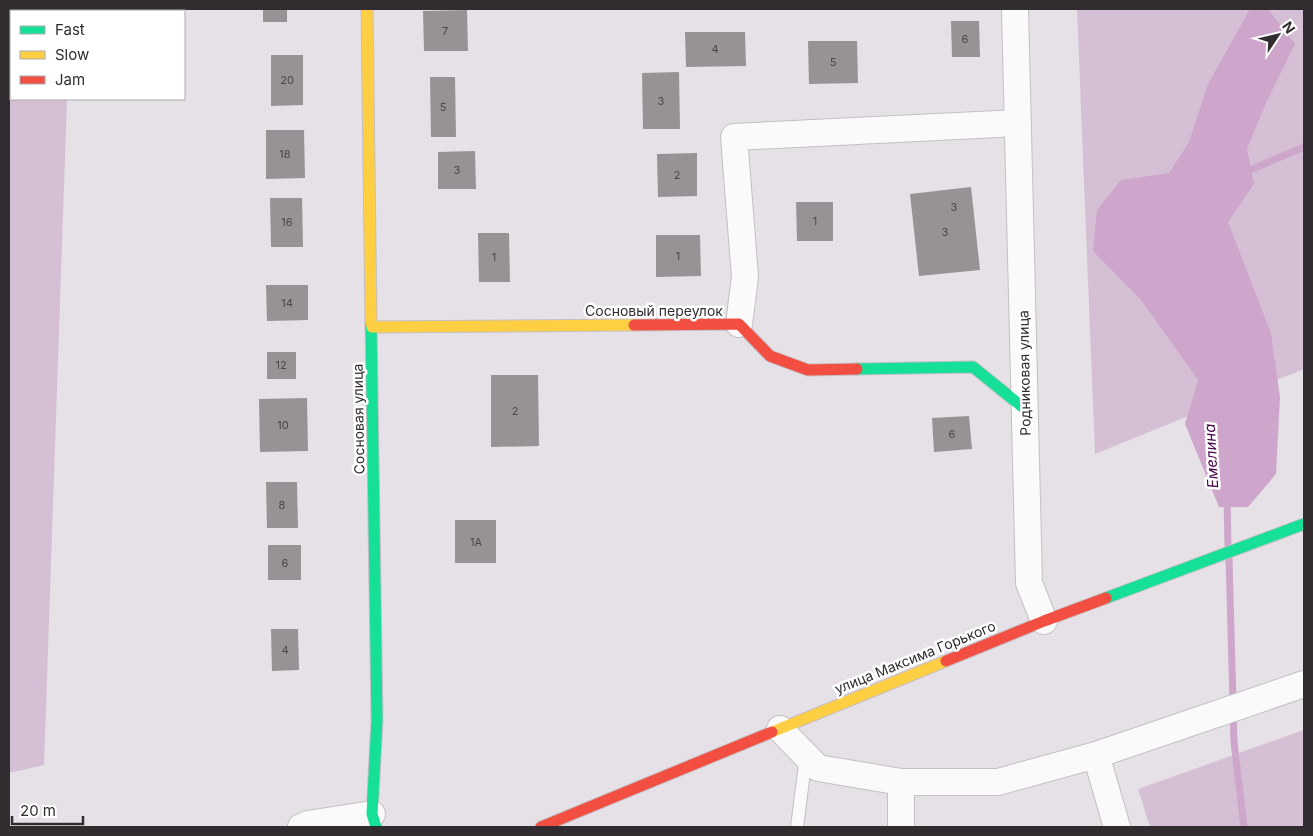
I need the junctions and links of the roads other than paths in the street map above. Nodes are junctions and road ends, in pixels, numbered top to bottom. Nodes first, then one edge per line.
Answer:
1 (368, 9) edge
2 (1015, 9) edge
3 (1018, 123) junction
4 (740, 324) junction
5 (372, 327) junction
6 (1025, 409) junction
7 (1304, 524) edge
8 (1044, 621) junction
9 (1304, 684) edge
10 (780, 729) junction
11 (1096, 755) junction
12 (806, 756) junction
13 (901, 782) junction
14 (374, 820) edge
15 (301, 827) edge
16 (541, 827) edge
17 (797, 827) edge
18 (901, 827) edge
19 (1117, 827) edge

1 - 5 street, Сосновая улица
2 - 3 street, Родниковая улица
3 - 4 street
3 - 6 street, Родниковая улица
4 - 5 street, Сосновый переулок
4 - 6 street, Сосновый переулок
5 - 14 street, Сосновая улица
6 - 8 street, Родниковая улица
7 - 8 street, улица Максима Горького
8 - 10 street, улица Максима Горького
9 - 11 street
10 - 12 street
10 - 16 street, улица Максима Горького
11 - 13 street
11 - 19 street
12 - 13 street
12 - 17 lane
13 - 18 street
14 - 15 street

